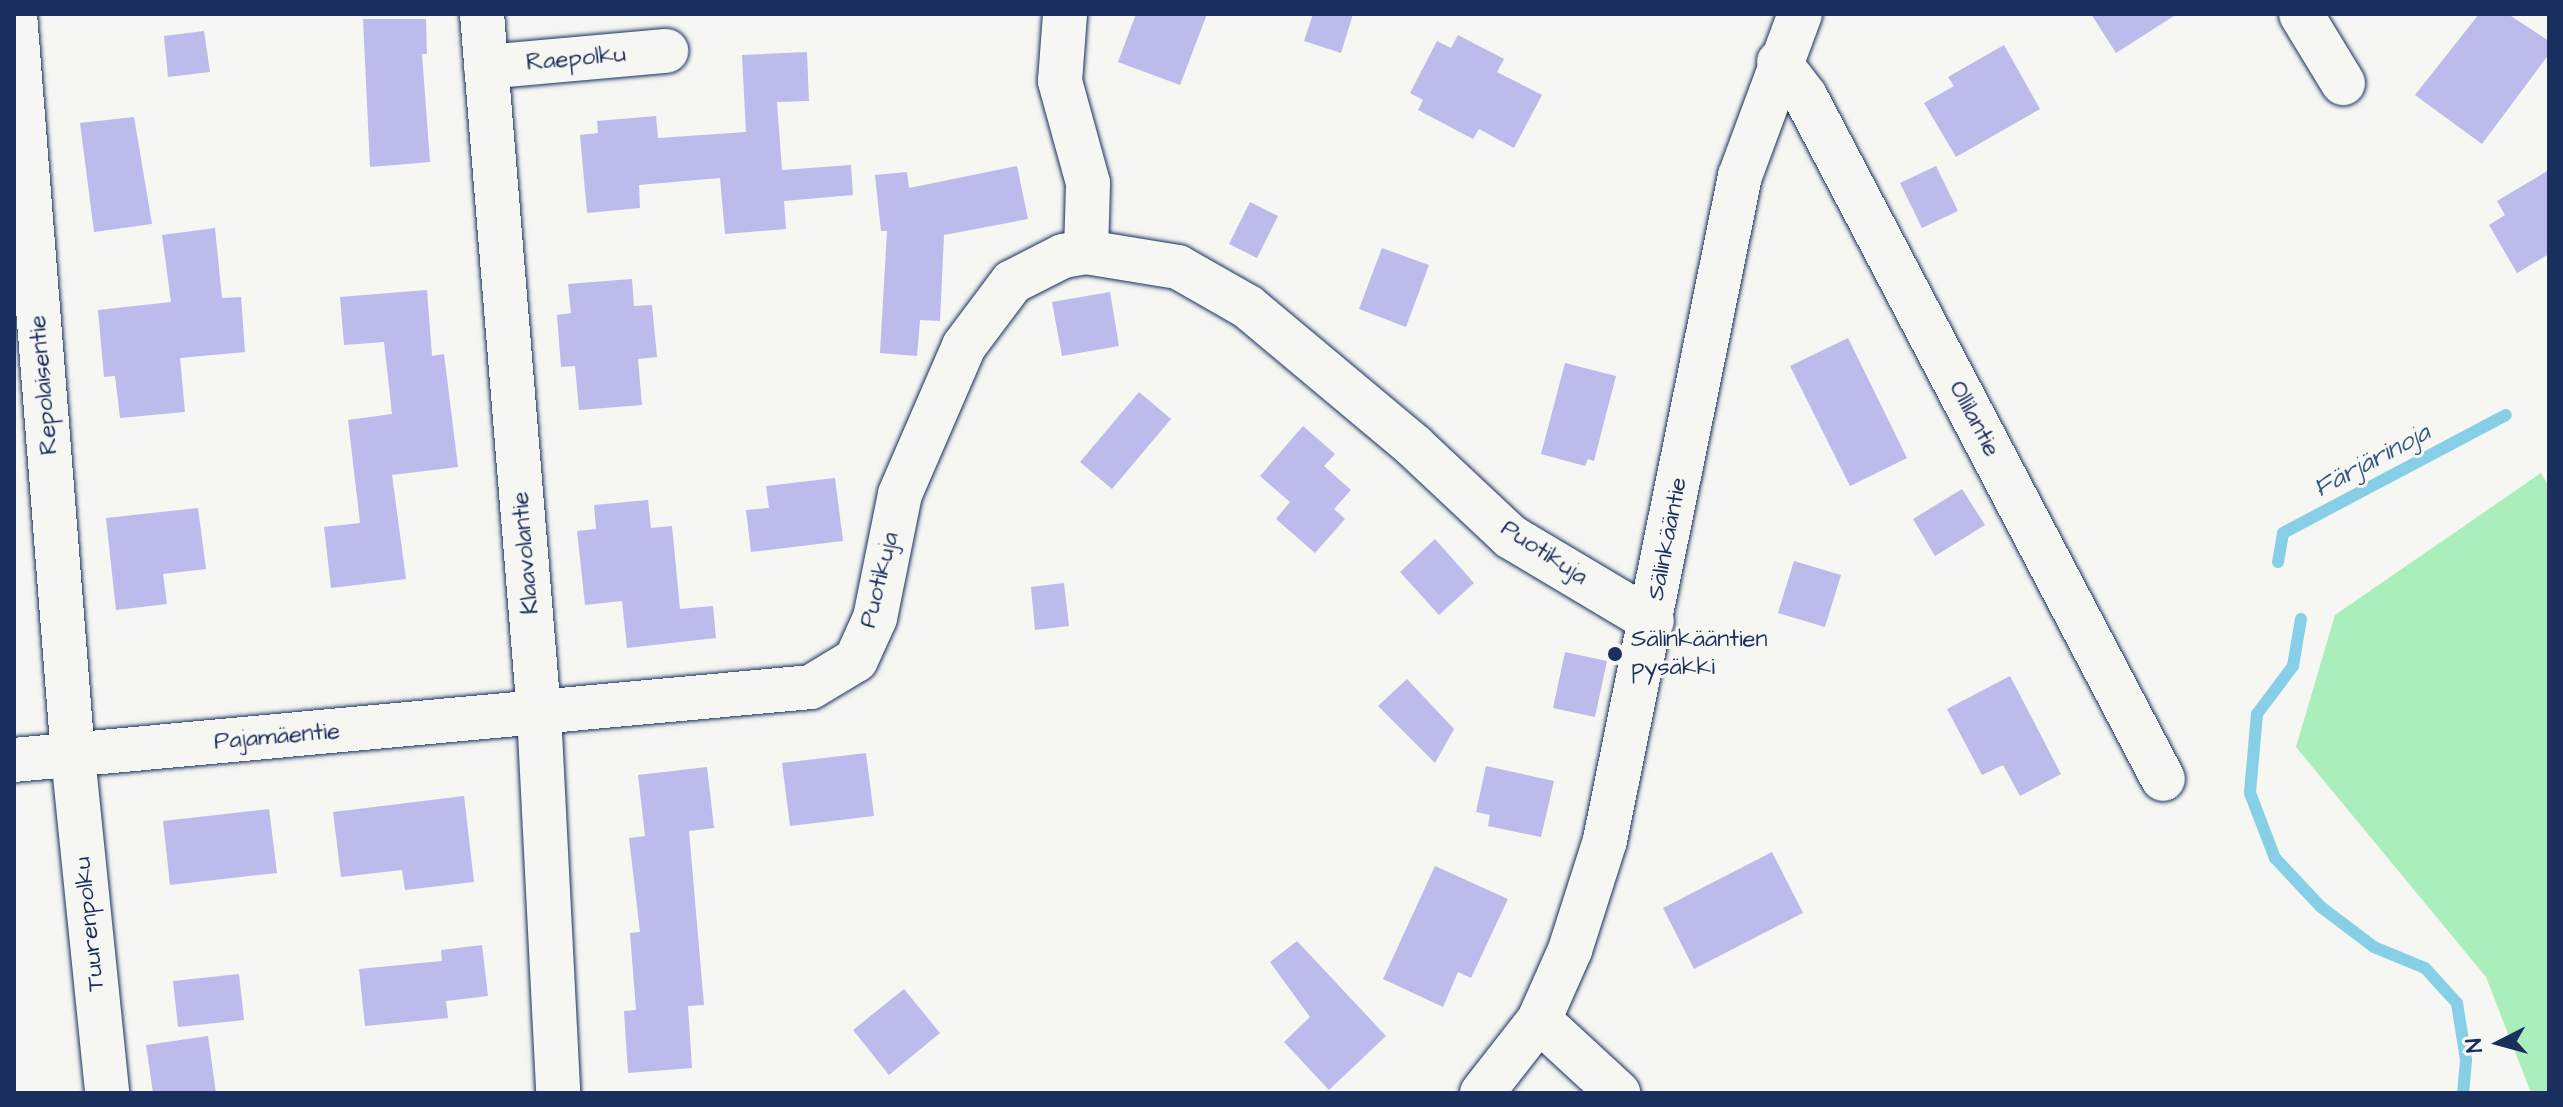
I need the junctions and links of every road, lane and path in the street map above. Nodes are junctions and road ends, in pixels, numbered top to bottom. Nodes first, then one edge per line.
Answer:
1 (15, 14) edge
2 (482, 14) edge
3 (1065, 14) edge
4 (1800, 14) edge
5 (2301, 14) edge
6 (666, 51) dead end
7 (1779, 62) junction
8 (486, 67) junction
9 (2343, 83) dead end
10 (1086, 252) junction
11 (1652, 621) junction
12 (539, 713) junction
13 (73, 756) junction
14 (14, 760) edge
15 (2163, 779) dead end
16 (1539, 1020) junction
17 (107, 1093) edge
18 (558, 1093) edge
19 (1482, 1093) edge
20 (1618, 1093) edge

1 - 13 street, Repolaisentie
2 - 8 street, Klaavolantie
3 - 10 street
4 - 7 street, Sälinkääntie
5 - 9 street
6 - 8 street, Raepolku
7 - 11 street, Sälinkääntie
7 - 15 street, Ollilantie
8 - 12 street, Klaavolantie
10 - 11 street, Puotikuja
10 - 12 street, Puotikuja
11 - 16 street, Sälinkääntie
12 - 13 street, Pajamäentie
12 - 18 street, Klaavolantie
13 - 14 street, Pajamäentie
13 - 17 street, Tuurenpolku
16 - 19 street, Sälinkääntie
16 - 20 street

